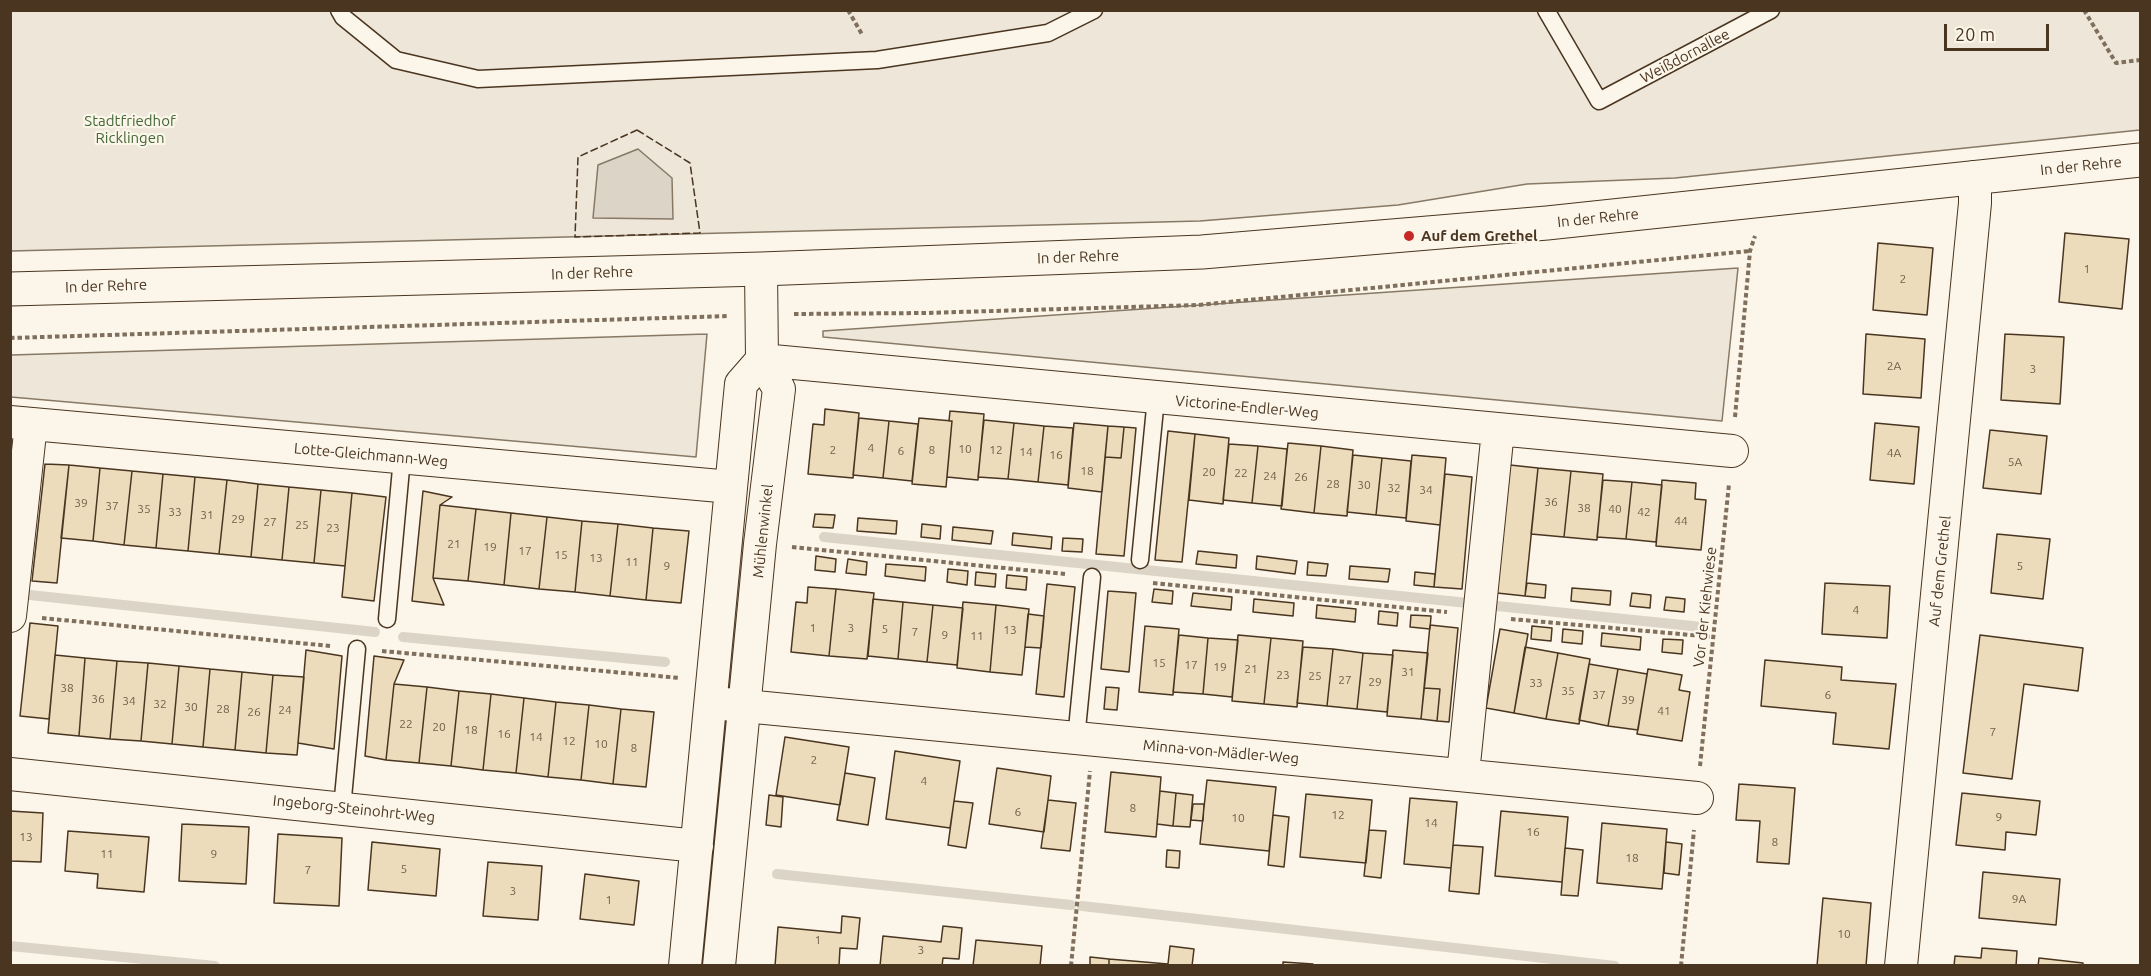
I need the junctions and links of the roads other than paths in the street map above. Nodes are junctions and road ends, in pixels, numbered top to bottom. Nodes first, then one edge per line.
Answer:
1 (339, 10) edge
2 (1094, 10) edge
3 (1546, 10) edge
4 (1771, 10) edge
5 (2140, 160) edge
6 (1975, 177) junction
7 (761, 269) junction
8 (10, 289) edge
9 (762, 360) junction
10 (1155, 398) junction
11 (21, 423) edge
12 (1498, 430) junction
13 (1732, 451) road end
14 (402, 458) junction
15 (731, 487) junction
16 (1140, 560) dead end
17 (1092, 577) road end
18 (11, 615) edge
19 (387, 619) dead end
20 (357, 649) road end
21 (712, 692) junction
22 (745, 706) junction
23 (1085, 740) junction
24 (10, 774) edge
25 (1464, 774) junction
26 (1697, 798) road end
27 (342, 808) junction
28 (697, 846) junction
29 (685, 966) edge
30 (719, 966) edge
31 (1901, 966) edge

1 - 2 lane
3 - 4 lane, Weißdornallee
5 - 6 street, In der Rehre
6 - 7 street, In der Rehre
6 - 31 street, Auf dem Grethel
7 - 8 street, In der Rehre
7 - 9 street, Mühlenwinkel
9 - 10 street, Victorine-Endler-Weg
9 - 15 street
9 - 22 street, Mühlenwinkel
10 - 12 street, Victorine-Endler-Weg
10 - 16 lane
11 - 14 street, Lotte-Gleichmann-Weg
11 - 18 street
12 - 13 street, Victorine-Endler-Weg
12 - 25 street
14 - 15 street, Lotte-Gleichmann-Weg
14 - 19 lane
15 - 21 street
17 - 23 lane
20 - 27 lane
21 - 22 street
21 - 28 street
22 - 23 street, Minna-von-Mädler-Weg
22 - 30 street, Mühlenwinkel
23 - 25 street, Minna-von-Mädler-Weg
24 - 27 street, Ingeborg-Steinohrt-Weg
25 - 26 street, Minna-von-Mädler-Weg
27 - 28 street, Ingeborg-Steinohrt-Weg
28 - 29 street

